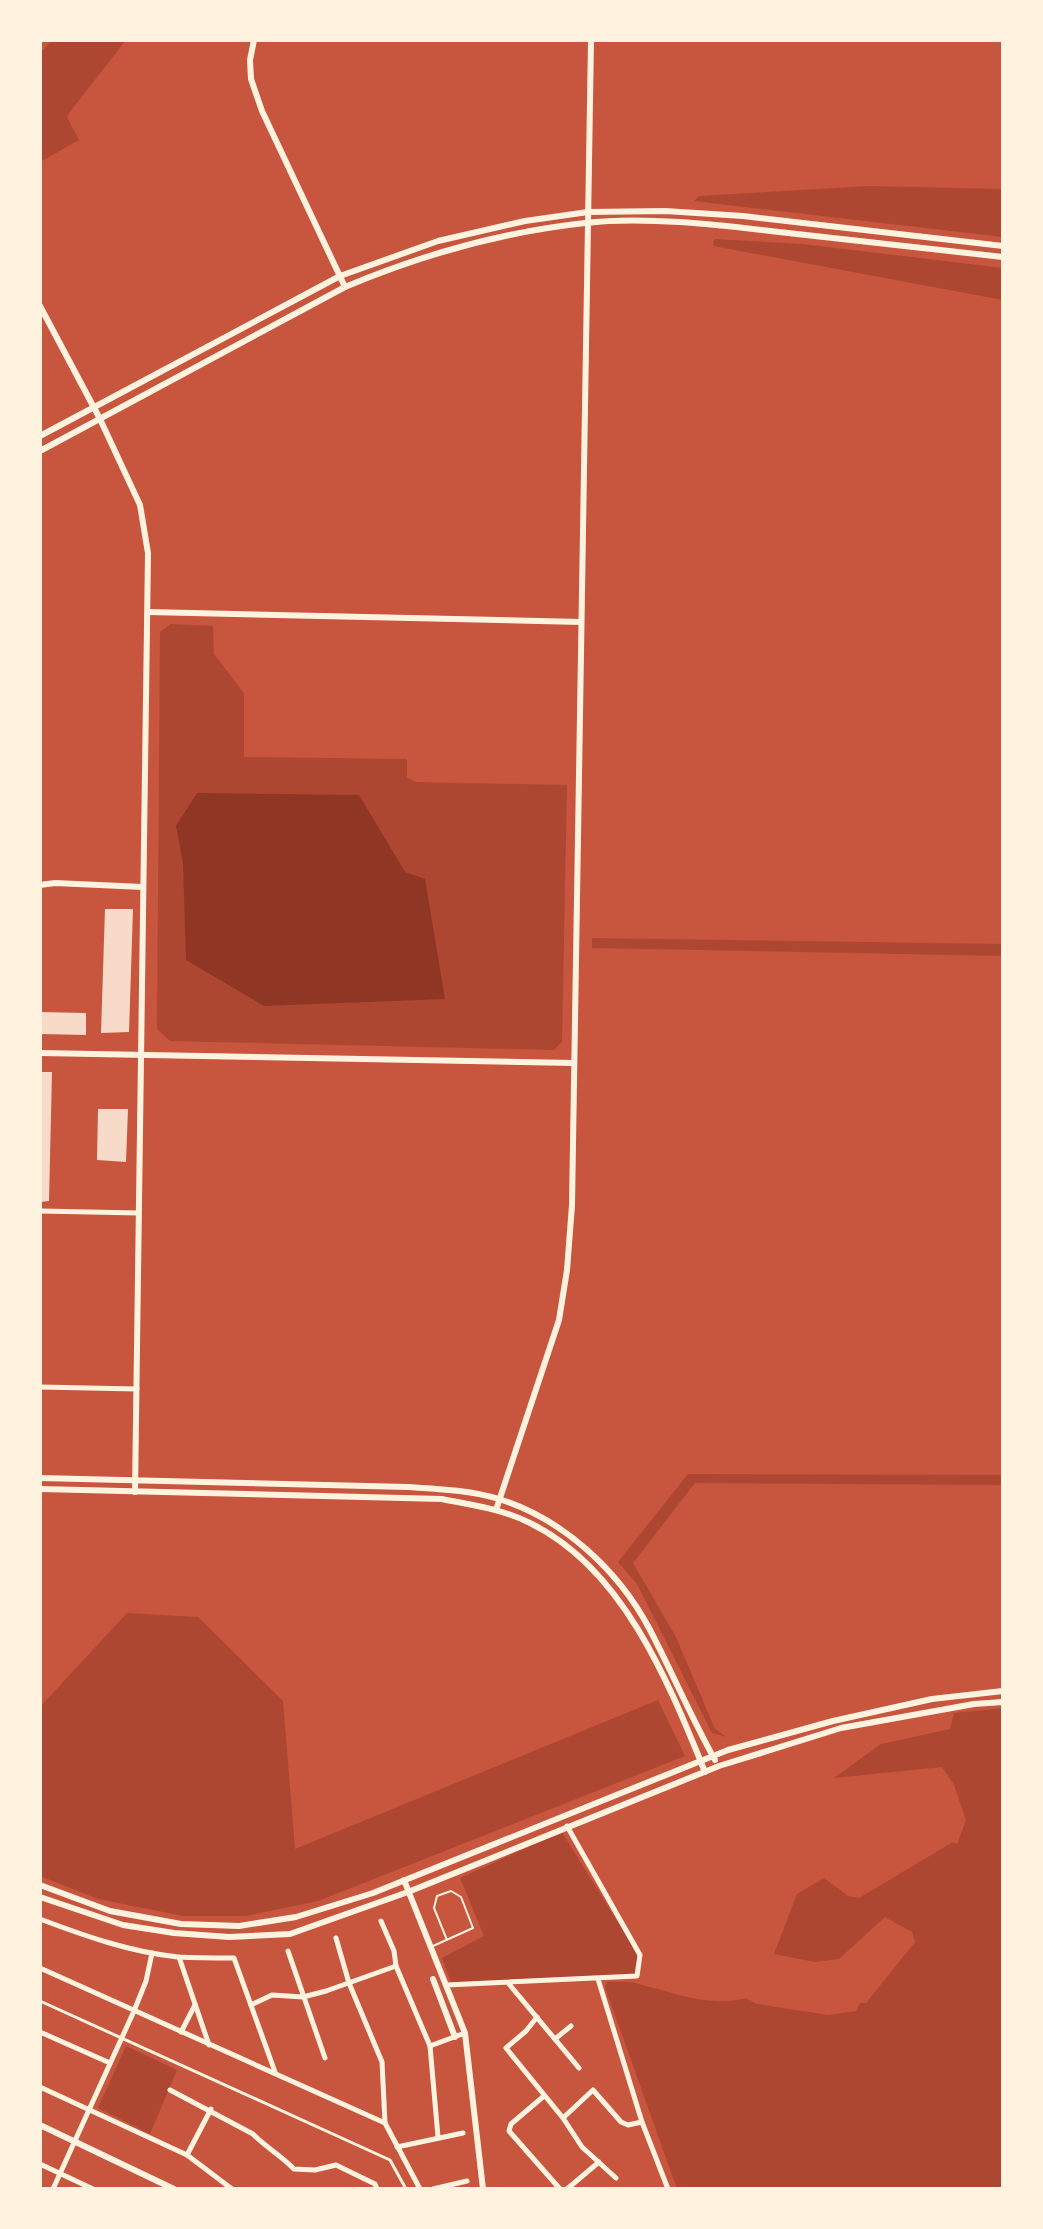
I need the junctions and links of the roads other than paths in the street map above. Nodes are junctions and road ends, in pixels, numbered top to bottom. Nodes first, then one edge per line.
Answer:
1 (254, 40) edge
2 (591, 40) edge
3 (588, 212) junction
4 (587, 222) junction
5 (1003, 246) edge
6 (1003, 257) edge
7 (340, 276) junction
8 (345, 287) junction
9 (40, 306) edge
10 (93, 407) junction
11 (100, 419) junction
12 (40, 436) edge
13 (40, 451) edge
14 (148, 612) junction
15 (581, 622) junction
16 (40, 885) edge
17 (143, 887) junction
18 (40, 1053) edge
19 (143, 1055) junction
20 (573, 1063) junction
21 (40, 1211) edge
22 (139, 1213) junction
23 (40, 1387) edge
24 (137, 1389) junction
25 (40, 1478) edge
26 (135, 1479) junction
27 (40, 1489) edge
28 (135, 1492) junction
29 (500, 1499) junction
30 (496, 1510) junction
31 (1003, 1691) edge
32 (1003, 1702) edge
33 (714, 1756) junction
34 (700, 1761) junction
35 (719, 1766) junction
36 (705, 1772) junction
37 (567, 1826) junction
38 (404, 1880) junction
39 (40, 1885) edge
40 (408, 1892) junction
41 (40, 1897) edge
42 (40, 1919) edge
43 (381, 1921) dead end
44 (336, 1938) dead end
45 (447, 1940) junction
46 (431, 1947) junction
47 (288, 1951) dead end
48 (152, 1953) junction
49 (179, 1957) junction
50 (396, 1966) junction
51 (40, 1968) edge
52 (433, 1979) dead end
53 (598, 1979) junction
54 (349, 1983) junction
55 (509, 1983) junction
56 (447, 1985) junction
57 (303, 1997) junction
58 (40, 2001) edge
59 (195, 2005) junction
60 (251, 2005) junction
61 (134, 2011) junction
62 (537, 2017) junction
63 (571, 2026) dead end
64 (40, 2032) edge
65 (181, 2032) junction
66 (465, 2033) junction
67 (455, 2037) junction
68 (121, 2038) junction
69 (555, 2039) junction
70 (209, 2045) junction
71 (430, 2046) junction
72 (325, 2058) dead end
73 (110, 2063) junction
74 (579, 2068) dead end
75 (275, 2072) junction
76 (40, 2087) edge
77 (170, 2090) dead end
78 (544, 2096) junction
79 (90, 2109) junction
80 (211, 2109) junction
81 (563, 2118) junction
82 (642, 2122) junction
83 (385, 2123) junction
84 (40, 2125) edge
85 (463, 2133) dead end
86 (438, 2137) junction
87 (75, 2141) junction
88 (397, 2147) junction
89 (187, 2155) junction
90 (599, 2162) junction
91 (40, 2164) edge
92 (60, 2174) junction
93 (616, 2178) dead end
94 (467, 2181) dead end
95 (53, 2189) edge
96 (93, 2189) edge
97 (174, 2189) edge
98 (232, 2189) edge
99 (377, 2189) edge
100 (406, 2189) edge
101 (420, 2189) edge
102 (433, 2189) edge
103 (483, 2189) edge
104 (560, 2189) edge
105 (567, 2189) edge
106 (668, 2189) edge

1 - 7 street
2 - 3 street
3 - 4 street
3 - 5 street
3 - 7 street
4 - 6 street
4 - 8 street
4 - 15 street
7 - 8 street
7 - 10 street
8 - 11 street
9 - 10 street
10 - 11 street
10 - 12 street
11 - 13 street
11 - 14 street
14 - 15 street
14 - 17 street
15 - 20 street
16 - 17 street
17 - 19 street
18 - 19 street
19 - 20 street
19 - 22 street
20 - 29 street
21 - 22 street
22 - 24 street
23 - 24 street
24 - 26 street
25 - 26 street
26 - 28 street
26 - 29 street
27 - 28 street
28 - 30 street
29 - 30 street
29 - 33 street
30 - 34 street
31 - 33 street
32 - 35 street
33 - 34 street
33 - 35 street
34 - 36 street
34 - 38 street
35 - 36 street
36 - 37 street
37 - 40 street
37 - 53 street
38 - 39 street
38 - 40 street
40 - 41 street
40 - 46 street
42 - 48 street
43 - 50 street
44 - 54 street
45 - 45 lane
45 - 46 lane
46 - 56 street
47 - 57 street
48 - 49 street
48 - 61 street
49 - 59 street
49 - 60 street
50 - 54 street
50 - 71 street
51 - 61 street
52 - 67 street
53 - 55 street
53 - 82 street
54 - 57 street
54 - 83 street
55 - 56 street
55 - 62 street
56 - 66 street
57 - 60 street
57 - 72 street
58 - 68 street
59 - 65 street
59 - 70 street
60 - 75 street
61 - 65 street
61 - 68 street
62 - 69 street
62 - 78 street
63 - 69 street
64 - 73 street
65 - 70 street
66 - 67 street
66 - 103 street
67 - 71 street
68 - 73 street
68 - 100 street
69 - 74 street
70 - 75 street
71 - 86 street
73 - 79 street
75 - 83 street
76 - 79 street
77 - 80 street
78 - 81 street
78 - 104 street
79 - 87 street
79 - 89 street
80 - 89 street
80 - 99 street
81 - 82 street
81 - 90 street
82 - 106 street
83 - 88 street
84 - 87 street
85 - 86 street
86 - 88 street
87 - 92 street
87 - 97 street
88 - 101 street
89 - 98 street
90 - 93 street
90 - 105 street
91 - 92 street
92 - 95 street
92 - 96 street
94 - 102 street

